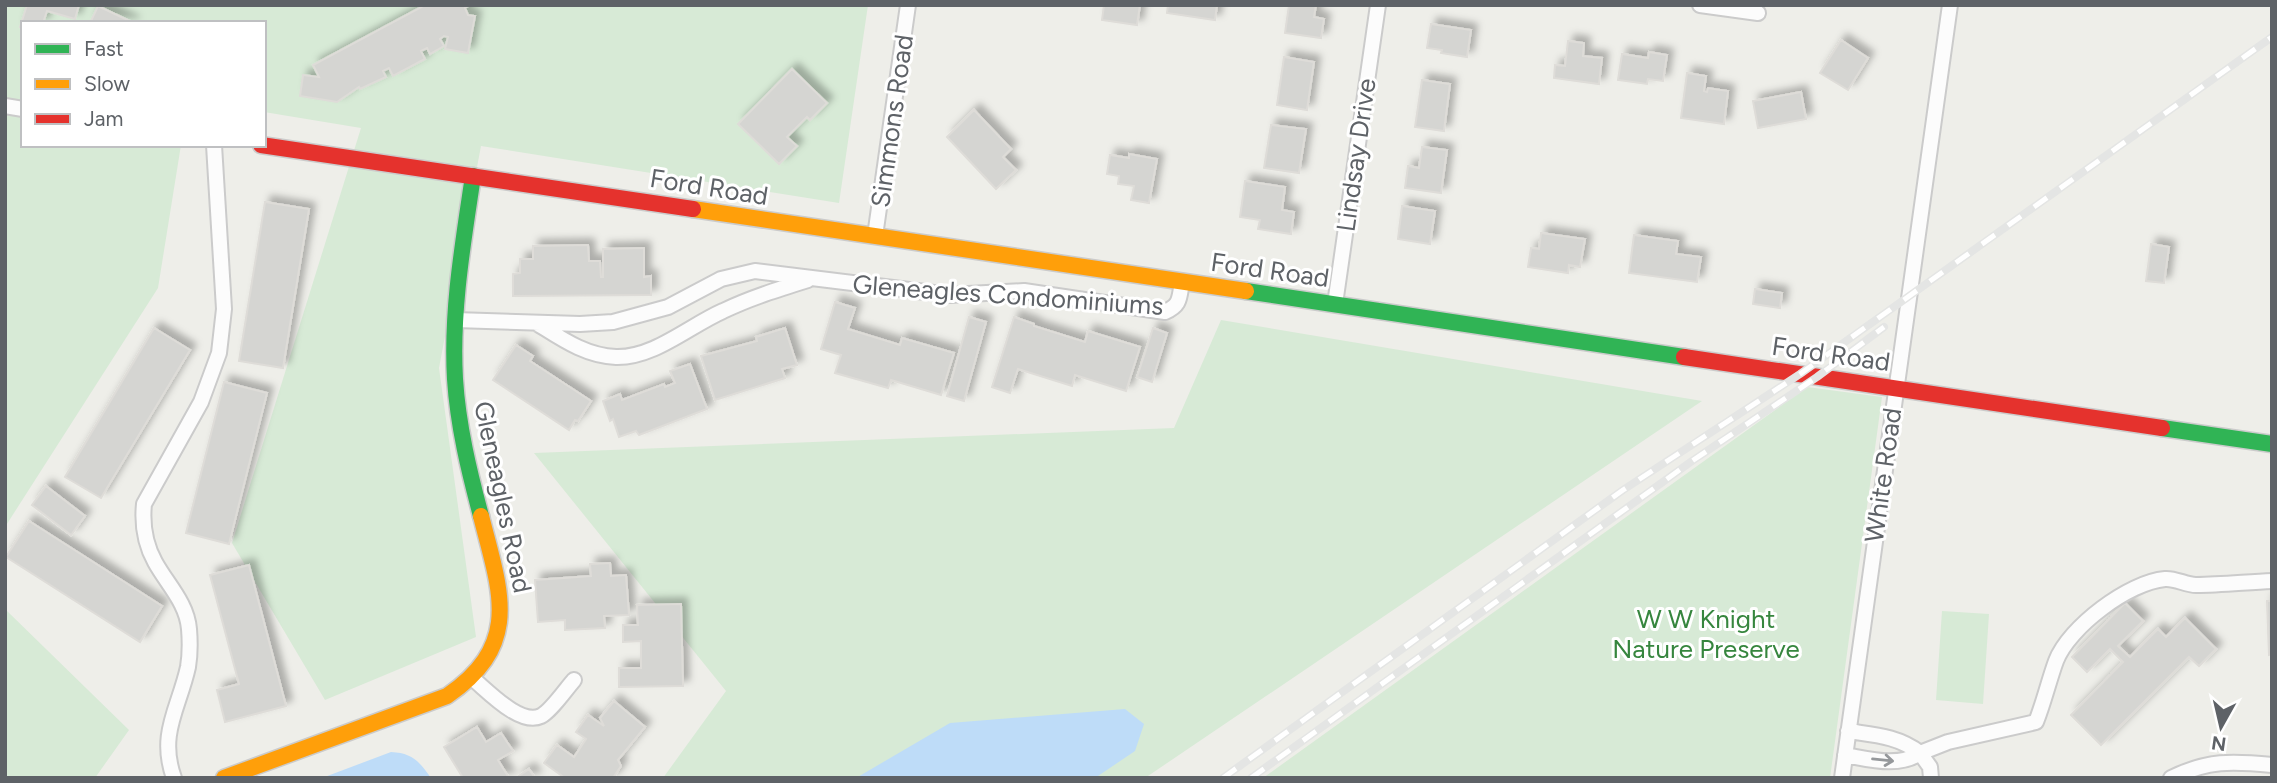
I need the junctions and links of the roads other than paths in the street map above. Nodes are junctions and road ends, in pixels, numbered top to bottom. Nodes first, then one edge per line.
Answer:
1 (908, 5) edge
2 (1378, 5) edge
3 (1700, 5) edge
4 (1950, 5) edge
5 (1758, 13) dead end
6 (266, 146) edge
7 (214, 147) edge
8 (473, 176) junction
9 (875, 236) junction
10 (813, 278) junction
11 (1182, 282) junction
12 (1335, 304) junction
13 (455, 320) junction
14 (537, 323) junction
15 (1895, 387) junction
16 (2272, 444) edge
17 (2272, 581) edge
18 (472, 678) junction
19 (574, 680) dead end
20 (1848, 731) junction
21 (1920, 753) junction
22 (1845, 755) junction
23 (2272, 765) edge
24 (174, 778) edge
25 (224, 778) edge
26 (1842, 778) edge
27 (1931, 778) edge
28 (2171, 778) edge

1 - 9 street, Simmons Road
2 - 12 street, Lindsay Drive
3 - 5 street
4 - 15 street, White Road
6 - 8 street, Ford Road
7 - 24 street
8 - 9 street, Ford Road
8 - 13 street, Gleneagles Road
9 - 11 street, Ford Road
10 - 11 street, Gleneagles Condominiums
10 - 14 street, Gleneagles Condominiums
10 - 14 street, Gleneagles Condominiums
11 - 12 street, Ford Road
12 - 15 street, Ford Road
13 - 14 street, Gleneagles Condominiums
13 - 18 street, Gleneagles Road
15 - 16 street, Ford Road
15 - 20 street, White Road
17 - 21 street
18 - 19 street
18 - 25 street, Gleneagles Road
20 - 21 street
20 - 22 street, White Road
22 -> 21 street
21 - 27 street
22 - 26 street, White Road
23 - 28 street

